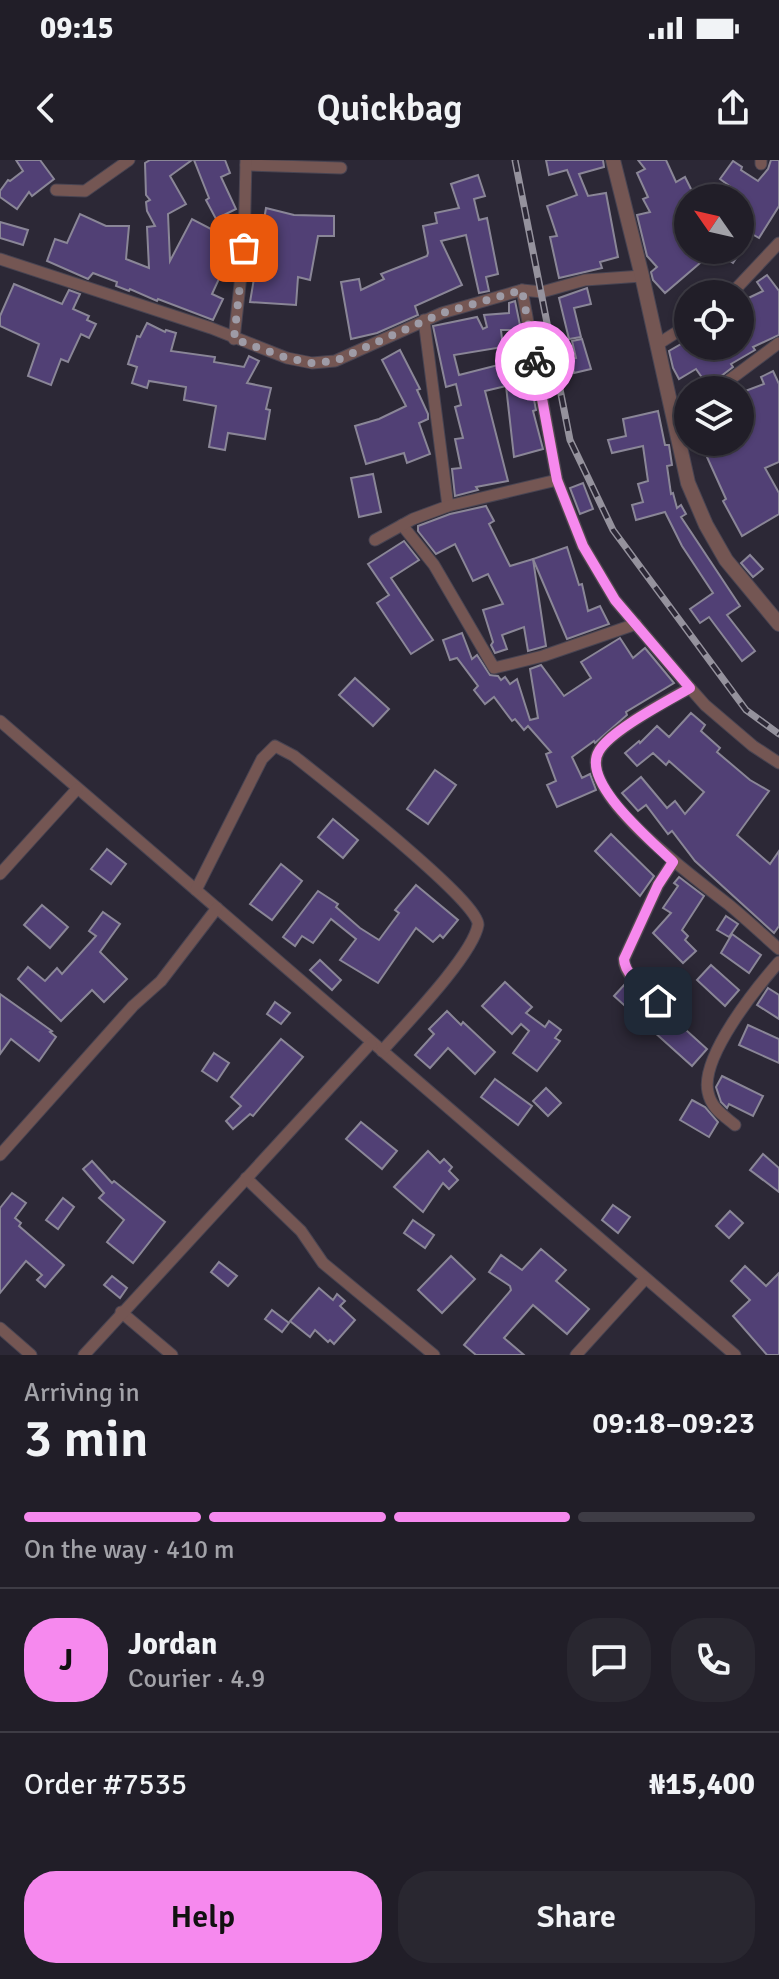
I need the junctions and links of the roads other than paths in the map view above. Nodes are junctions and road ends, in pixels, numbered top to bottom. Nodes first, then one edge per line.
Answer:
1 (129, 160) edge
2 (613, 160) edge
3 (246, 162) edge
4 (341, 168) dead end
5 (56, 190) dead end
6 (779, 243) edge
7 (768, 257) junction
8 (0, 259) edge
9 (779, 267) edge
10 (642, 276) junction
11 (745, 280) edge
12 (522, 290) junction
13 (424, 320) junction
14 (674, 334) edge
15 (234, 339) junction
16 (779, 343) edge
17 (658, 344) junction
18 (735, 376) edge
19 (674, 392) edge
20 (686, 456) edge
21 (557, 480) junction
22 (448, 506) junction
23 (402, 525) junction
24 (375, 540) dead end
25 (636, 624) junction
26 (779, 624) edge
27 (690, 688) junction
28 (0, 721) edge
29 (779, 763) edge
30 (77, 789) junction
31 (673, 862) junction
32 (0, 874) edge
33 (196, 890) junction
34 (217, 908) junction
35 (779, 949) edge
36 (777, 967) edge
37 (658, 1001) dead end
38 (371, 1043) junction
39 (382, 1051) junction
40 (735, 1125) dead end
41 (0, 1155) edge
42 (246, 1178) junction
43 (645, 1279) junction
44 (121, 1312) junction
45 (0, 1328) edge
46 (31, 1355) edge
47 (84, 1355) edge
48 (172, 1355) edge
49 (434, 1355) edge
50 (576, 1355) edge
51 (735, 1355) edge

1 - 5 street
2 - 10 street
3 - 4 street
3 - 15 street
6 - 7 street
7 - 9 street
7 - 11 street
8 - 15 street
10 - 12 street
10 - 17 street
12 - 13 street
12 - 21 street
13 - 15 street
13 - 22 street
14 - 17 street
16 - 18 street
17 - 19 street
20 - 26 street
21 - 22 street
21 - 25 street
22 - 23 street
23 - 24 street
23 - 25 street
25 - 27 street
27 - 29 street
27 - 31 street
28 - 30 street
30 - 32 street
30 - 33 street
31 - 35 street
31 - 37 street
33 - 34 street
33 - 39 street
34 - 38 street
34 - 41 street
36 - 40 street
38 - 39 street
38 - 42 street
39 - 43 street
42 - 44 street
42 - 49 street
43 - 50 street
43 - 51 street
44 - 47 street
44 - 48 street
45 - 46 street

